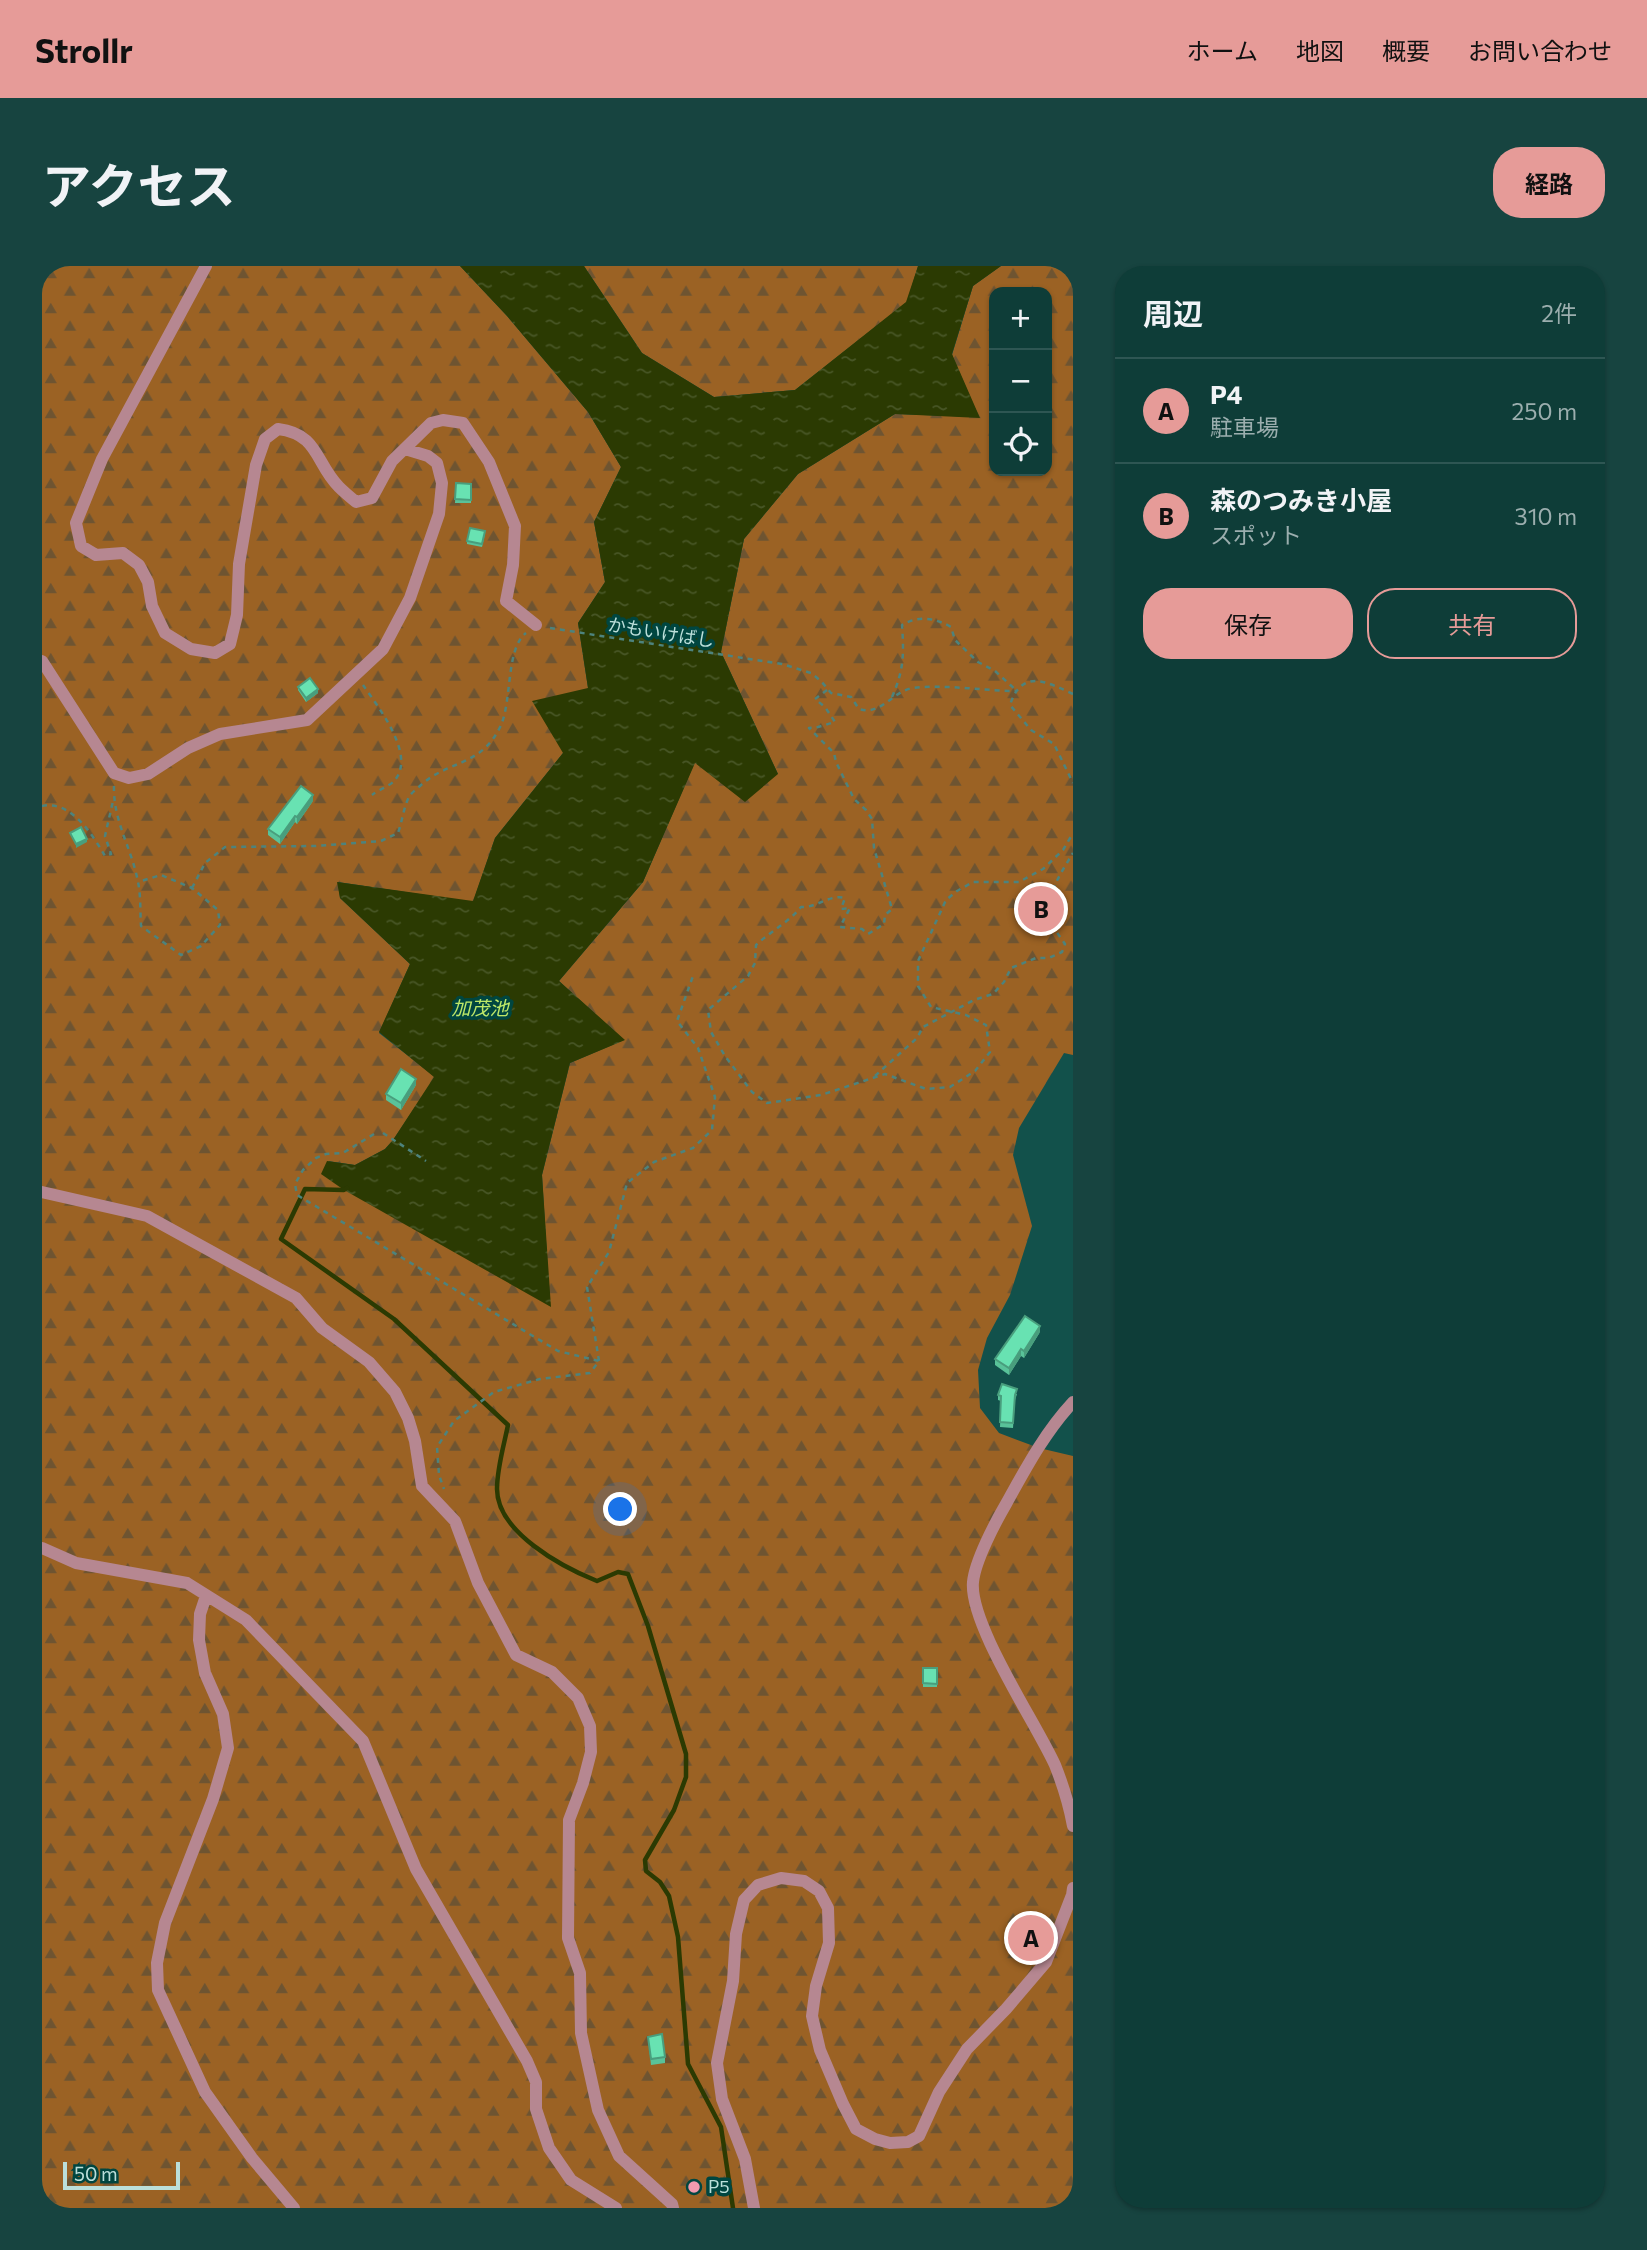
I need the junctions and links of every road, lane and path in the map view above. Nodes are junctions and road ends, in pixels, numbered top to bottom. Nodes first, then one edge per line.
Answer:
1 (206, 266) edge
2 (405, 449) junction
3 (536, 625) junction
4 (42, 662) edge
5 (356, 673) junction
6 (827, 690) junction
7 (1017, 691) junction
8 (1073, 694) edge
9 (890, 700) junction
10 (114, 773) junction
11 (1073, 783) edge
12 (372, 794) dead end
13 (113, 797) junction
14 (42, 806) edge
15 (1073, 833) edge
16 (1073, 853) edge
17 (138, 882) junction
18 (192, 888) junction
19 (694, 973) dead end
20 (952, 1011) junction
21 (872, 1078) junction
22 (383, 1133) dead end
23 (374, 1134) dead end
24 (426, 1161) dead end
25 (42, 1192) edge
26 (598, 1361) junction
27 (1073, 1402) edge
28 (447, 1498) dead end
29 (42, 1548) edge
30 (206, 1596) junction
31 (1073, 1826) edge
32 (1073, 1888) edge
33 (1073, 1895) edge
34 (294, 2208) edge
35 (616, 2208) edge
36 (673, 2208) edge
37 (754, 2208) edge

1 - 2 street
2 - 3 street
2 - 5 street
3 - 6 path, かもいけばし
3 - 18 path
4 - 10 street
5 - 10 street
5 - 12 path
6 - 9 path, かもいけばし
6 - 21 path
7 - 8 path
7 - 9 path
7 - 9 path
7 - 11 path
10 - 13 path
13 - 14 path
13 - 17 path
15 - 20 path
16 - 20 path
17 - 18 path
17 - 18 path
19 - 26 path
20 - 21 path
20 - 21 path
22 - 24 path
23 - 26 path
25 - 36 street
26 - 28 path
27 - 31 street
29 - 30 street
30 - 34 street
30 - 35 street
32 - 33 street
33 - 37 street

